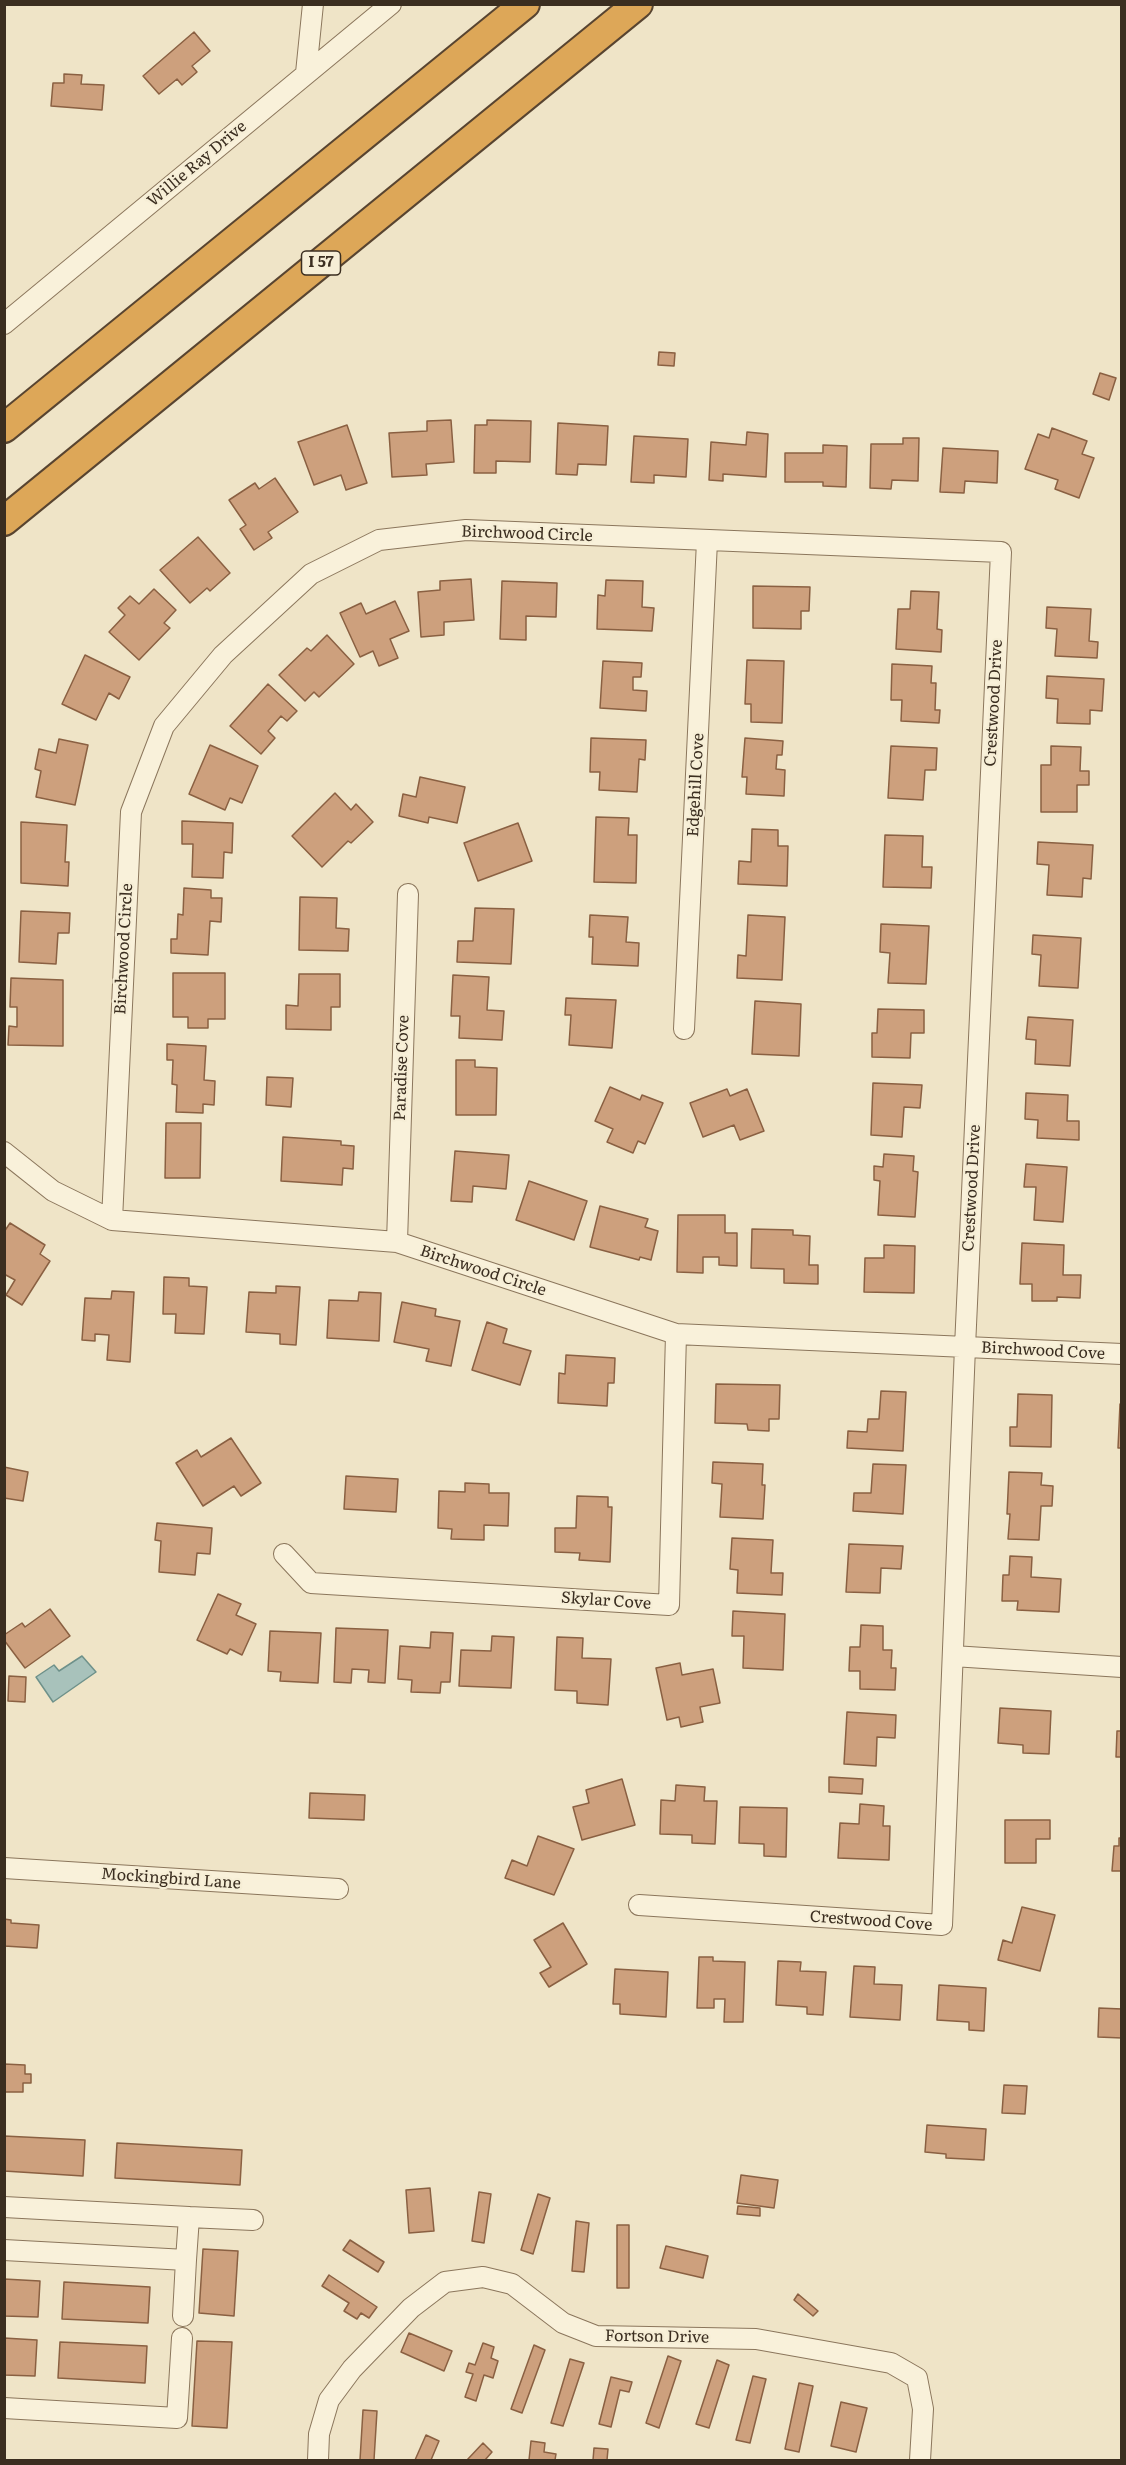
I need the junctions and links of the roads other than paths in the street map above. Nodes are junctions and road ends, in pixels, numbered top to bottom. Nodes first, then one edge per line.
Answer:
1 (313, 4) edge
2 (391, 4) edge
3 (525, 4) edge
4 (639, 4) edge
5 (306, 74) junction
6 (4, 324) edge
7 (4, 428) edge
8 (4, 520) edge
9 (707, 541) junction
10 (1001, 552) joint
11 (408, 894) dead end
12 (684, 1029) dead end
13 (4, 1152) edge
14 (112, 1220) junction
15 (397, 1242) junction
16 (676, 1334) junction
17 (965, 1347) junction
18 (1122, 1354) edge
19 (284, 1554) dead end
20 (954, 1656) junction
21 (1122, 1667) edge
22 (4, 1868) edge
23 (338, 1889) dead end
24 (639, 1905) dead end
25 (4, 2207) edge
26 (189, 2217) junction
27 (253, 2220) dead end
28 (4, 2250) edge
29 (186, 2260) junction
30 (183, 2316) dead end
31 (182, 2338) dead end
32 (4, 2408) edge
33 (318, 2460) edge
34 (920, 2460) edge

1 - 5 street
2 - 5 street, Willie Ray Drive
3 - 7 highway
4 - 8 highway, I 57
5 - 6 street, Willie Ray Drive
9 - 10 street, Birchwood Circle
9 - 12 street, Edgehill Cove
9 - 14 street, Birchwood Circle
10 - 17 street, Crestwood Drive
11 - 15 street, Paradise Cove
13 - 14 street
14 - 15 street, Birchwood Circle
15 - 16 street, Birchwood Circle
16 - 17 street, Birchwood Circle
16 - 19 street, Skylar Cove
17 - 18 street, Birchwood Cove
17 - 20 street, Crestwood Drive
20 - 21 street
20 - 24 street, Crestwood Cove
22 - 23 street, Mockingbird Lane
25 - 26 street
26 - 27 street
26 - 29 street
28 - 29 street
29 - 30 street
31 - 32 street
33 - 34 street, Fortson Drive

